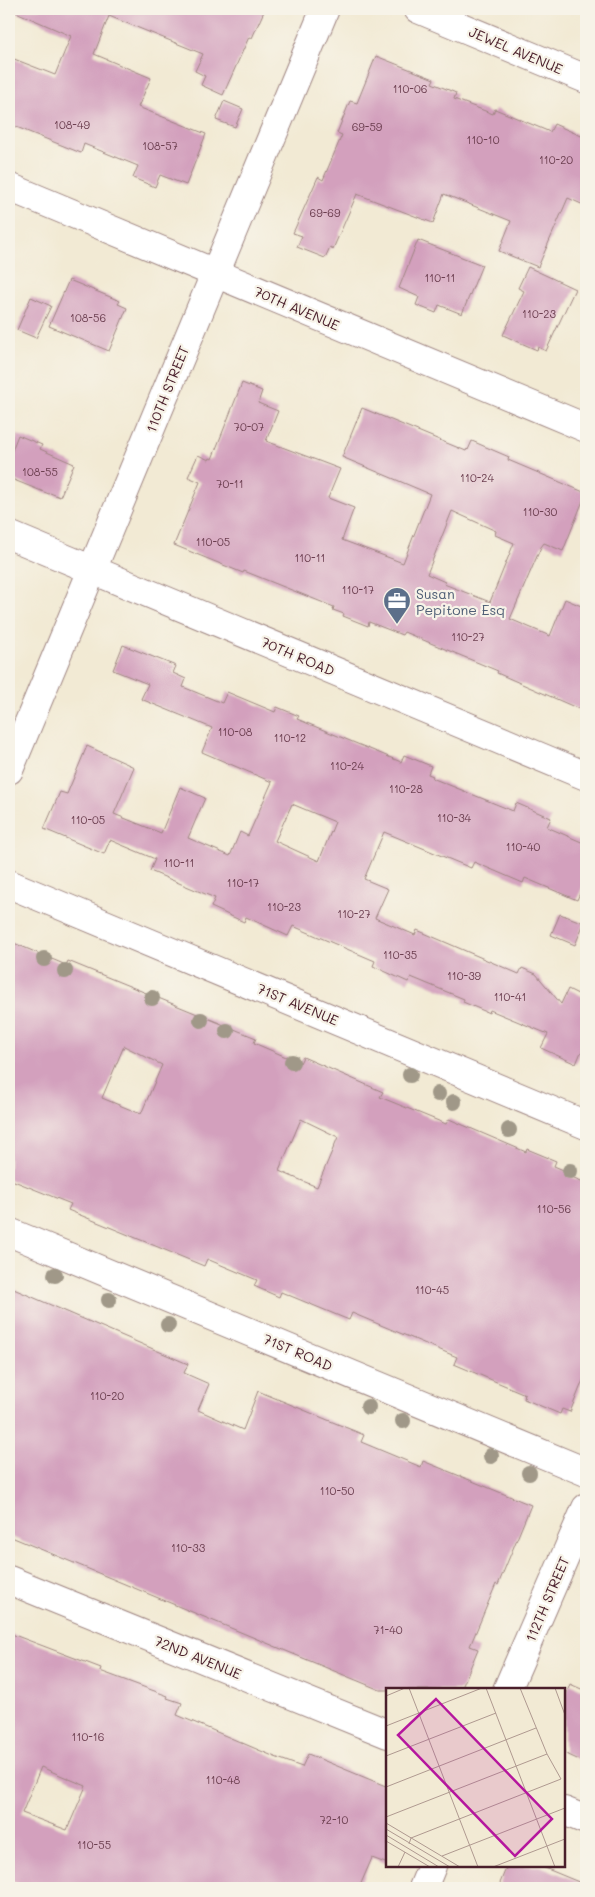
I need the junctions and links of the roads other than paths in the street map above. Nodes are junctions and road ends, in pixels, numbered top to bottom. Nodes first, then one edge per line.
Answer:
1 (325, 9) edge
2 (418, 9) edge
3 (586, 79) edge
4 (9, 187) edge
5 (215, 273) junction
6 (586, 428) edge
7 (9, 535) edge
8 (92, 570) junction
9 (9, 770) edge
10 (586, 776) edge
11 (9, 884) edge
12 (586, 1125) edge
13 (9, 1232) edge
14 (586, 1472) edge
15 (586, 1508) edge
16 (9, 1580) edge
17 (508, 1688) edge
18 (386, 1733) edge
19 (565, 1811) edge
20 (586, 1820) edge
21 (432, 1867) edge
22 (423, 1888) edge

1 - 5 street, 110TH STREET
2 - 3 street, JEWEL AVENUE
4 - 5 street, 70TH AVENUE
5 - 6 street, 70TH AVENUE
5 - 8 street, 110TH STREET
7 - 8 street, 70TH ROAD
8 - 9 street, 110TH STREET
8 - 10 street, 70TH ROAD
11 - 12 street, 71ST AVENUE
13 - 14 street, 71ST ROAD
15 - 17 street, 112TH STREET
16 - 18 street, 72ND AVENUE
19 - 20 street
21 - 22 street

